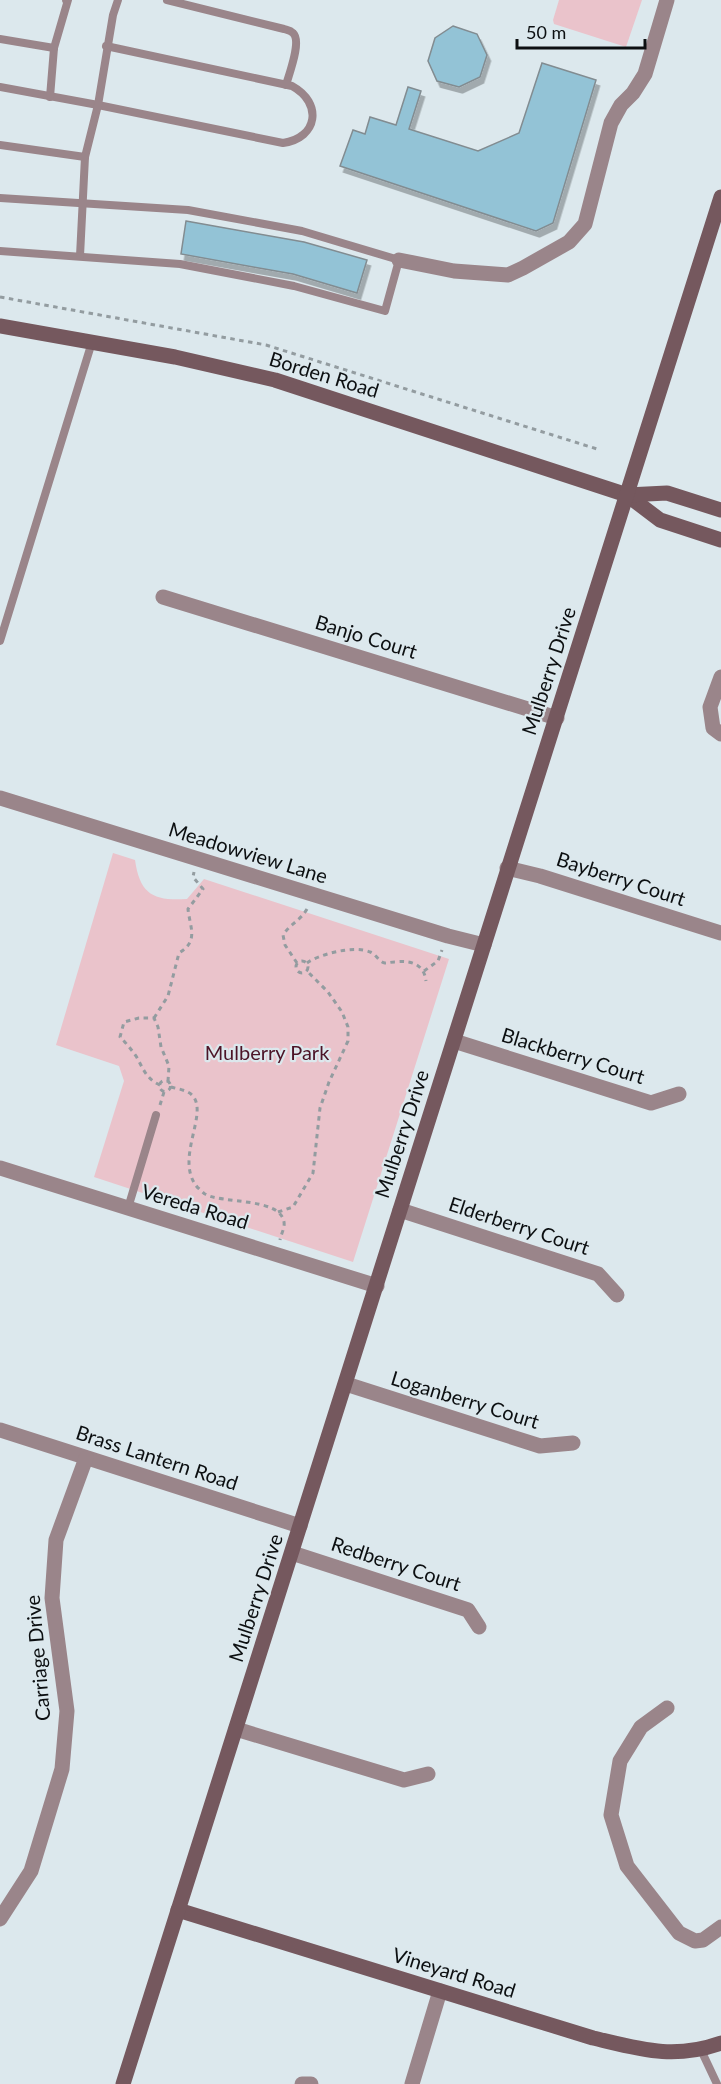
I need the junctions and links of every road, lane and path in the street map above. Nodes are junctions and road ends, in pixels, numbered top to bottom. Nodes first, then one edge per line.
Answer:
1 (66, 0) edge
2 (118, 0) edge
3 (167, 0) edge
4 (667, 0) edge
5 (0, 39) edge
6 (106, 46) junction
7 (54, 48) junction
8 (286, 85) junction
9 (0, 87) edge
10 (50, 97) junction
11 (98, 105) junction
12 (0, 145) edge
13 (85, 158) junction
14 (721, 197) edge
15 (0, 198) edge
16 (83, 202) junction
17 (0, 250) edge
18 (80, 256) junction
19 (399, 260) junction
20 (0, 297) edge
21 (0, 326) edge
22 (92, 342) junction
23 (597, 449) dead end
24 (627, 495) junction
25 (721, 510) edge
26 (721, 540) edge
27 (163, 597) dead end
28 (0, 641) edge
29 (721, 677) edge
30 (557, 718) junction
31 (721, 734) edge
32 (0, 798) edge
33 (195, 858) junction
34 (507, 868) junction
35 (312, 894) junction
36 (721, 933) edge
37 (448, 936) junction
38 (484, 945) junction
39 (297, 963) junction
40 (307, 963) junction
41 (307, 971) junction
42 (424, 971) junction
43 (426, 981) dead end
44 (154, 1018) junction
45 (454, 1041) junction
46 (168, 1081) junction
47 (160, 1085) junction
48 (171, 1087) junction
49 (679, 1094) dead end
50 (156, 1115) dead end
51 (0, 1168) edge
52 (128, 1208) junction
53 (400, 1210) junction
54 (278, 1212) junction
55 (276, 1254) junction
56 (377, 1286) junction
57 (617, 1294) dead end
58 (346, 1384) junction
59 (0, 1430) edge
60 (573, 1443) dead end
61 (86, 1458) junction
62 (300, 1526) junction
63 (292, 1553) junction
64 (478, 1627) dead end
65 (667, 1708) dead end
66 (236, 1729) junction
67 (428, 1774) dead end
68 (178, 1910) junction
69 (0, 1919) edge
70 (721, 1927) edge
71 (440, 1991) junction
72 (721, 2043) edge
73 (701, 2050) junction
74 (123, 2084) edge
75 (302, 2084) edge
76 (311, 2084) edge
77 (412, 2084) edge
78 (717, 2084) edge

1 - 7 lane
2 - 6 lane
3 - 8 lane
4 - 19 street
5 - 7 lane
6 - 8 lane
6 - 11 lane
7 - 10 lane
8 - 11 lane
9 - 10 lane
10 - 11 lane
11 - 13 lane
12 - 13 lane
13 - 16 lane
14 - 24 main road, Mulberry Drive
15 - 16 lane
16 - 18 lane
16 - 19 lane
17 - 18 lane
18 - 19 lane
20 - 23 path
21 - 22 main road, Borden Road
22 - 24 main road, Borden Road
22 - 28 lane
24 - 25 main road, Borden Road
24 - 26 main road, Borden Road
24 - 30 main road, Mulberry Drive
27 - 30 street, Banjo Court
29 - 31 street
30 - 34 main road, Mulberry Drive
32 - 33 street, Meadowview Lane
33 - 35 street, Meadowview Lane
33 - 44 path
34 - 36 street, Bayberry Court
34 - 38 main road, Mulberry Drive
35 - 37 street, Meadowview Lane
35 - 39 path
37 - 38 street, Meadowview Lane
37 - 42 path
38 - 45 main road, Mulberry Drive
39 - 40 path
39 - 41 path
40 - 41 path
40 - 42 path
41 - 54 path
42 - 43 path
44 - 46 path
44 - 47 path
45 - 49 street, Blackberry Court
45 - 53 main road, Mulberry Drive
46 - 47 path
46 - 48 path
47 - 48 path
48 - 54 path
50 - 52 lane
51 - 52 street, Vereda Road
52 - 55 street, Vereda Road
53 - 56 main road, Mulberry Drive
53 - 57 street, Elderberry Court
54 - 55 path
55 - 56 street, Vereda Road
56 - 58 main road, Mulberry Drive
58 - 60 street, Loganberry Court
58 - 62 main road, Mulberry Drive
59 - 61 street, Brass Lantern Road
61 - 62 street, Brass Lantern Road
61 - 69 street, Carriage Drive
62 - 63 main road, Mulberry Drive
63 - 64 street, Redberry Court
63 - 66 main road, Mulberry Drive
65 - 70 street
66 - 67 street
66 - 68 main road, Mulberry Drive
68 - 71 main road, Vineyard Road
68 - 74 main road, Mulberry Drive
71 - 73 main road, Vineyard Road
71 - 77 street
72 - 73 main road, Vineyard Road
73 - 78 lane
75 - 76 street

